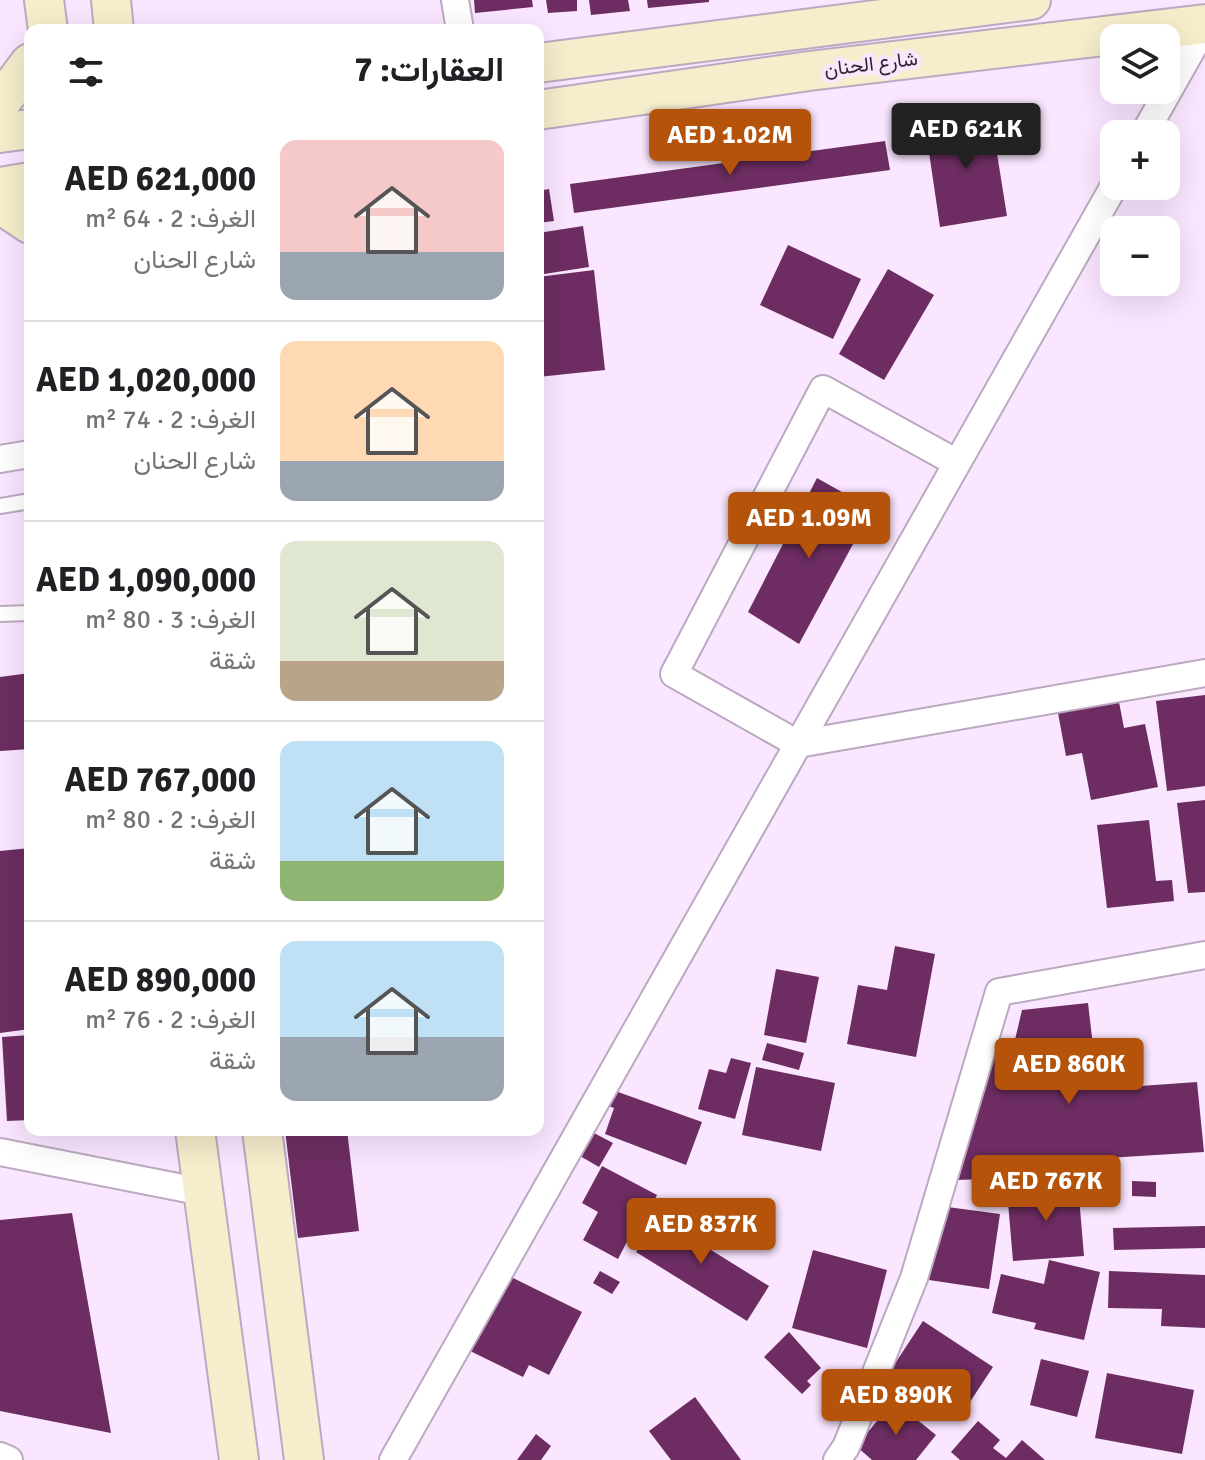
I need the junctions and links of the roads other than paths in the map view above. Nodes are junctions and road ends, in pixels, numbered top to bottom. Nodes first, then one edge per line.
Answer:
1 (111, 0) edge
2 (455, 0) edge
3 (1031, 0) edge
4 (113, 24) edge
5 (459, 24) edge
6 (1205, 25) edge
7 (544, 62) edge
8 (24, 71) edge
9 (0, 103) edge
10 (544, 109) edge
11 (1152, 120) edge
12 (24, 130) edge
13 (0, 133) edge
14 (24, 183) edge
15 (0, 187) edge
16 (1106, 200) edge
17 (0, 204) edge
18 (24, 220) edge
19 (24, 455) edge
20 (0, 459) edge
21 (957, 463) junction
22 (24, 502) edge
23 (0, 506) edge
24 (24, 613) edge
25 (0, 614) edge
26 (1205, 673) edge
27 (798, 744) junction
28 (1205, 955) edge
29 (196, 1136) edge
30 (263, 1136) edge
31 (0, 1152) edge
32 (203, 1192) junction
33 (0, 1456) edge
34 (9, 1460) edge
35 (239, 1460) edge
36 (304, 1460) edge
37 (393, 1460) edge
38 (837, 1460) edge

1 - 4 main road
2 - 5 street
3 - 7 main road
6 - 10 main road, شارع الحنان
6 - 11 street
8 - 9 main road
12 - 13 main road
14 - 15 main road
16 - 21 street
17 - 18 main road
19 - 20 street
21 - 27 street
21 - 27 street
22 - 23 lane
24 - 25 lane
26 - 27 street
27 - 37 street
28 - 38 street
29 - 32 main road
30 - 36 main road
31 - 32 street
32 - 35 main road
33 - 34 street

